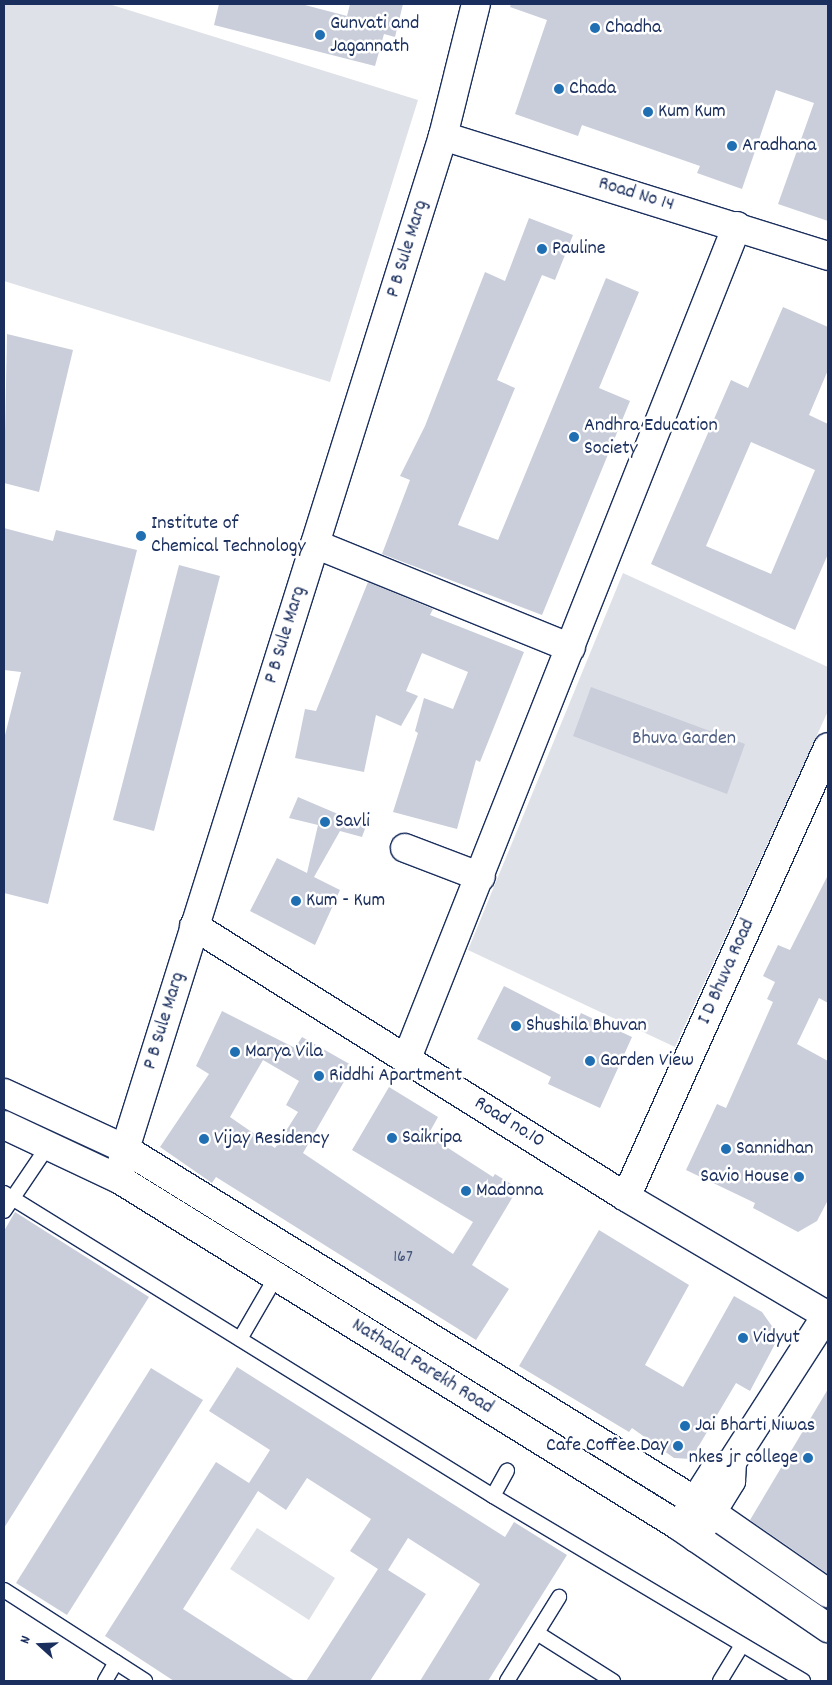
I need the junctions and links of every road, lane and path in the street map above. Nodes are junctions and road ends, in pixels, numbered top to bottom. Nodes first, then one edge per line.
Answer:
1 (476, 4) edge
2 (443, 136) junction
3 (737, 226) junction
4 (828, 256) edge
5 (315, 544) junction
6 (571, 648) junction
7 (827, 753) edge
8 (405, 848) dead end
9 (481, 877) junction
10 (194, 926) junction
11 (407, 1058) junction
12 (4, 1093) edge
13 (4, 1126) edge
14 (48, 1146) junction
15 (125, 1149) junction
16 (119, 1179) junction
17 (8, 1196) edge
18 (626, 1197) junction
19 (4, 1212) edge
20 (276, 1277) junction
21 (828, 1315) edge
22 (240, 1339) junction
23 (507, 1471) dead end
24 (493, 1496) junction
25 (703, 1507) junction
26 (688, 1532) junction
27 (4, 1590) edge
28 (828, 1593) edge
29 (559, 1597) dead end
30 (828, 1628) edge
31 (537, 1633) junction
32 (742, 1645) junction
33 (116, 1662) junction
34 (105, 1681) edge
35 (145, 1681) edge
36 (507, 1681) edge
37 (613, 1681) edge
38 (720, 1681) edge
39 (803, 1681) edge

1 - 2 street, P B Sule Marg
2 - 3 street, Road No 14
2 - 5 street, P B Sule Marg
3 - 4 street, Road No 14
3 - 6 street
5 - 6 street
5 - 10 street, P B Sule Marg
6 - 9 street
7 - 18 street, I D Bhuva Road
8 - 9 street
9 - 11 street
10 - 11 street, Road no.10
10 - 15 street, P B Sule Marg
11 - 18 street, Road no.10
12 - 15 street, Nathalal Parekh Road
13 - 14 street, Nathalal Parekh Road
14 - 16 street, Nathalal Parekh Road
14 - 17 lane
15 - 16 street, P B Sule Marg
15 - 25 street, Nathalal Parekh Road
16 - 20 street, Nathalal Parekh Road
17 - 19 lane
17 - 22 lane
18 - 21 street, Road no.10
20 - 22 lane
20 - 26 street, Nathalal Parekh Road
21 - 25 street
22 - 24 lane
23 - 24 lane
24 - 32 lane
25 - 26 street
25 - 28 street, Nathalal Parekh Road
26 - 30 street, Nathalal Parekh Road
27 - 33 lane
29 - 31 lane
31 - 36 lane
31 - 37 lane
32 - 38 lane
32 - 39 lane
33 - 34 lane
33 - 35 lane

